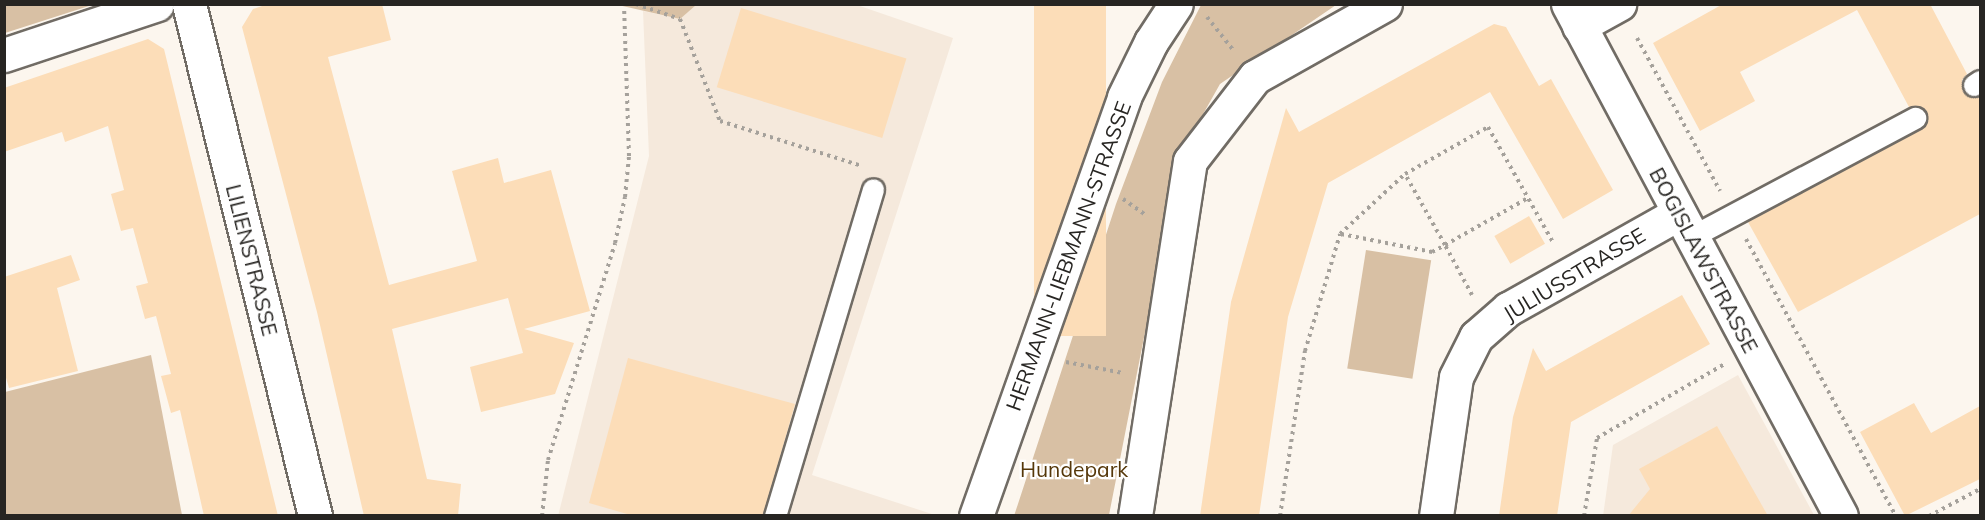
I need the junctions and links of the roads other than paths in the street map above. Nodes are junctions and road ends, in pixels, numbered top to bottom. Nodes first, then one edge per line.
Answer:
1 (157, 4) edge
2 (1385, 4) edge
3 (1618, 4) edge
4 (194, 6) edge
5 (1190, 9) edge
6 (1573, 15) edge
7 (4, 55) edge
8 (1915, 118) dead end
9 (873, 189) road end
10 (1685, 225) junction
11 (315, 516) edge
12 (775, 516) edge
13 (976, 516) edge
14 (1135, 516) edge
15 (1436, 516) edge
16 (1841, 516) edge

1 - 7 street
2 - 14 street
3 - 6 street
4 - 11 street, LILIENSTRASSE
5 - 13 street, HERMANN-LIEBMANN-STRASSE
6 - 10 street, BOGISLAWSTRASSE
8 - 10 lane
9 - 12 lane
10 - 15 street, JULIUSSTRASSE
10 - 16 street, BOGISLAWSTRASSE

